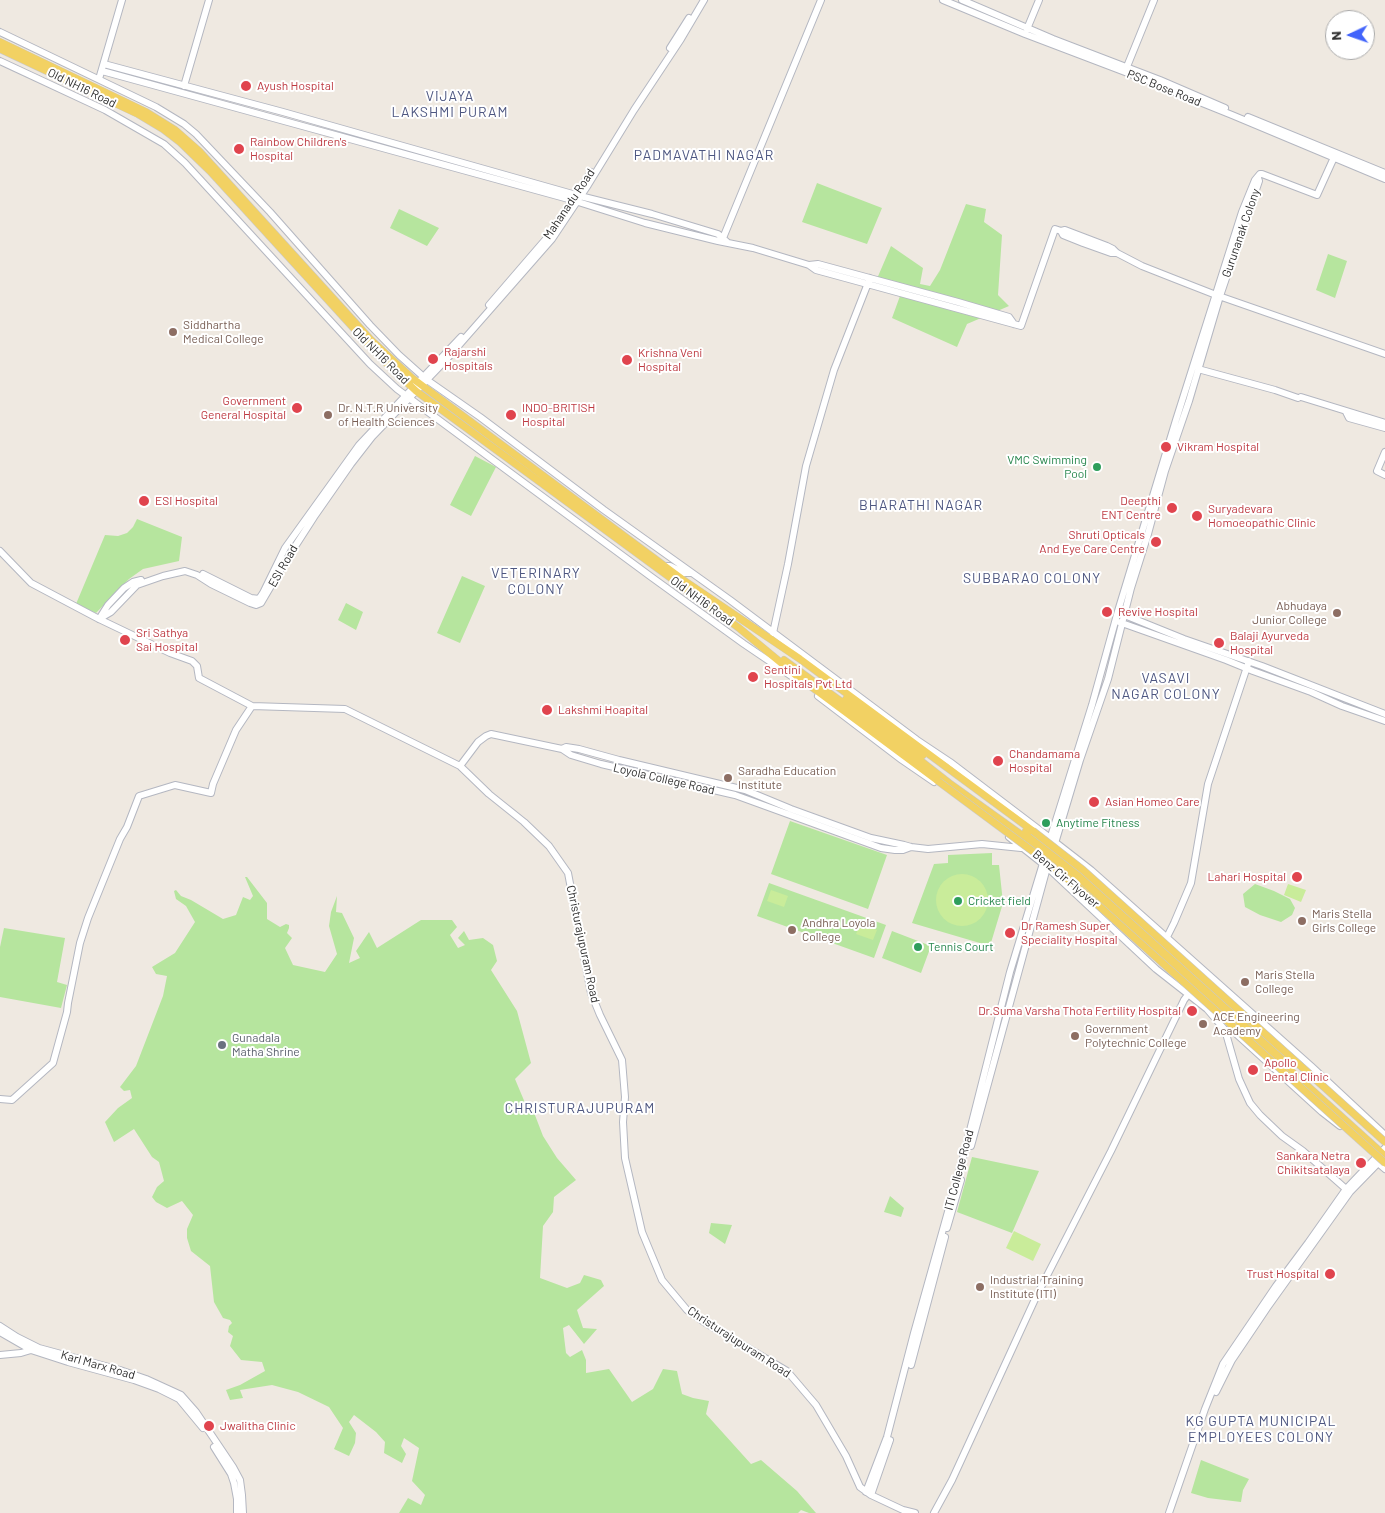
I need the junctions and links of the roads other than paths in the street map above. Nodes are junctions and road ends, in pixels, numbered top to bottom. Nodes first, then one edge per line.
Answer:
1 (122, 0) edge
2 (209, 0) edge
3 (700, 0) edge
4 (704, 0) edge
5 (821, 0) edge
6 (943, 0) edge
7 (962, 0) edge
8 (1040, 0) edge
9 (1154, 0) edge
10 (1028, 27) junction
11 (0, 32) edge
12 (1025, 34) junction
13 (0, 42) edge
14 (0, 49) edge
15 (0, 61) edge
16 (103, 68) junction
17 (1126, 69) junction
18 (99, 80) junction
19 (184, 86) junction
20 (209, 97) junction
21 (1335, 156) junction
22 (1385, 173) edge
23 (1385, 179) edge
24 (577, 198) junction
25 (725, 240) junction
26 (868, 281) junction
27 (1217, 297) junction
28 (1385, 356) edge
29 (1198, 369) junction
30 (420, 384) junction
31 (407, 397) junction
32 (1346, 412) junction
33 (1180, 417) junction
34 (1385, 423) edge
35 (1385, 428) edge
36 (1385, 452) edge
37 (1385, 475) edge
38 (0, 551) edge
39 (665, 566) junction
40 (691, 573) junction
41 (1121, 614) junction
42 (99, 619) junction
43 (1119, 622) junction
44 (759, 632) junction
45 (773, 633) junction
46 (757, 642) junction
47 (800, 659) joint
48 (1248, 664) junction
49 (797, 676) joint
50 (252, 706) junction
51 (1385, 714) edge
52 (1385, 721) edge
53 (460, 766) junction
54 (1052, 840) junction
55 (1022, 848) junction
56 (1049, 852) junction
57 (1045, 866) junction
58 (1166, 938) junction
59 (1162, 947) junction
60 (1194, 984) junction
61 (1188, 994) junction
62 (1225, 1030) junction
63 (0, 1099) edge
64 (1385, 1135) edge
65 (1385, 1142) edge
66 (1384, 1152) edge
67 (1379, 1162) edge
68 (1385, 1169) edge
69 (1346, 1189) junction
70 (0, 1326) edge
71 (0, 1332) edge
72 (30, 1350) junction
73 (0, 1355) edge
74 (869, 1493) junction
75 (237, 1513) edge
76 (243, 1513) edge
77 (914, 1513) edge
78 (934, 1513) edge
79 (1170, 1513) edge
80 (1174, 1513) edge

1 - 16 street
2 - 19 street
3 - 24 street, Mahanadu Road
4 - 24 street, Mahanadu Road
5 - 25 street
6 - 12 street, PSC Bose Road
7 - 10 street, PSC Bose Road
8 - 10 street
9 - 17 street
10 - 12 street
10 - 17 street, PSC Bose Road
11 - 18 street
12 - 17 street, PSC Bose Road
13 - 30 main road, Old NH16 Road
14 - 30 main road, Old NH16 Road
15 - 31 street
16 - 18 street
16 - 19 street
16 - 20 street
17 - 21 street, PSC Bose Road
18 - 30 street
19 - 20 street
20 - 24 street
21 - 22 street, PSC Bose Road
21 - 23 street, PSC Bose Road
21 - 27 street, Gurunanak Colony
24 - 25 street
24 - 30 street, Mahanadu Road
25 - 26 street
26 - 27 street
26 - 45 street
27 - 28 street
27 - 29 street, Gurunanak Colony
27 - 33 street, Gurunanak Colony
29 - 32 street
29 - 33 street, Gurunanak Colony
30 - 31 street, ESI Road
30 - 39 main road, Old NH16 Road
30 - 40 street
30 - 46 main road, Old NH16 Road
31 - 42 street, ESI Road
31 - 55 street
32 - 34 street
32 - 35 street
33 - 41 street, Gurunanak Colony
36 - 37 street
38 - 42 street
39 - 40 street
39 - 44 main road, Old NH16 Road
40 - 45 street
41 - 43 street, Gurunanak Colony
41 - 48 street
42 - 50 street, Christurajupuram Road
43 - 48 street
43 - 54 street, Gurunanak Colony
44 - 47 main road, Old NH16 Road
44 - 56 main road
45 - 54 street
46 - 49 main road, Old NH16 Road
46 - 56 main road
47 - 65 main road, Benz Cir Flyover, bridge
48 - 51 street
48 - 52 street
48 - 58 street
49 - 67 main road, Benz Cir Flyover, bridge
50 - 53 street, Christurajupuram Road
50 - 63 street
53 - 55 street, Loyola College Road
53 - 74 street, Christurajupuram Road
54 - 56 street, ITI College Road
54 - 58 street
55 - 57 street
56 - 57 street, ITI College Road
56 - 59 main road
56 - 60 main road
57 - 61 street
57 - 74 street, ITI College Road
58 - 59 street
58 - 64 street
59 - 66 main road
60 - 61 street
60 - 66 main road
61 - 62 street
61 - 78 street
62 - 67 street
62 - 69 street
66 - 67 street
67 - 68 street
67 - 69 street
67 - 80 street
69 - 79 street
70 - 76 street, Karl Marx Road
71 - 72 street, Karl Marx Road
72 - 73 street
72 - 75 street, Karl Marx Road
74 - 77 street

